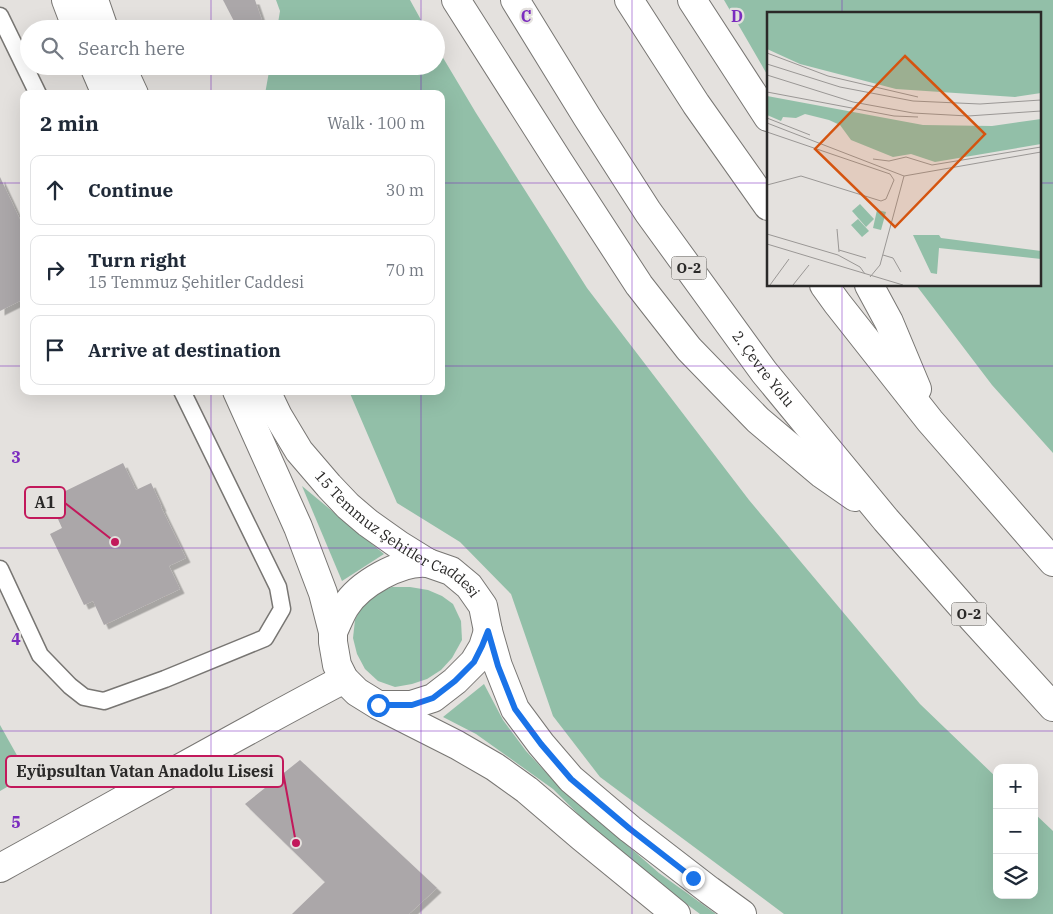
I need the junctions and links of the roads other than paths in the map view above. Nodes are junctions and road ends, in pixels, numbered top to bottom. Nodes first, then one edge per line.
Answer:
1 (66, 0) edge
2 (94, 0) edge
3 (456, 0) edge
4 (516, 0) edge
5 (629, 0) edge
6 (692, 0) edge
7 (0, 16) edge
8 (74, 20) edge
9 (101, 20) edge
10 (20, 57) edge
11 (29, 75) edge
12 (98, 75) edge
13 (125, 75) edge
14 (36, 90) edge
15 (104, 90) edge
16 (132, 90) edge
17 (767, 115) edge
18 (767, 205) edge
19 (825, 286) edge
20 (870, 286) edge
21 (184, 395) edge
22 (239, 395) edge
23 (268, 395) edge
24 (930, 421) junction
25 (886, 520) junction
26 (1053, 562) edge
27 (428, 563) junction
28 (0, 569) edge
29 (488, 631) junction
30 (333, 632) junction
31 (344, 679) junction
32 (378, 705) junction
33 (1053, 707) edge
34 (0, 868) edge
35 (676, 914) edge
36 (742, 914) edge

1 - 8 main road
2 - 9 main road
3 - 25 main road
4 - 25 main road, 2. Çevre Yolu / O-2
5 - 18 main road
6 - 17 main road
7 - 10 lane
11 - 14 lane
12 - 15 main road
13 - 16 main road
19 - 24 main road
20 - 24 main road
21 - 28 lane
22 - 30 main road
23 - 27 main road, 15 Temmuz Şehitler Caddesi
24 - 26 main road
25 - 33 main road, 2. Çevre Yolu / O-2
27 - 29 main road, 15 Temmuz Şehitler Caddesi
27 - 30 main road
29 - 32 main road
29 - 36 main road, 15 Temmuz Şehitler Caddesi
30 - 31 main road
31 - 32 main road
31 - 34 main road
32 - 35 main road

